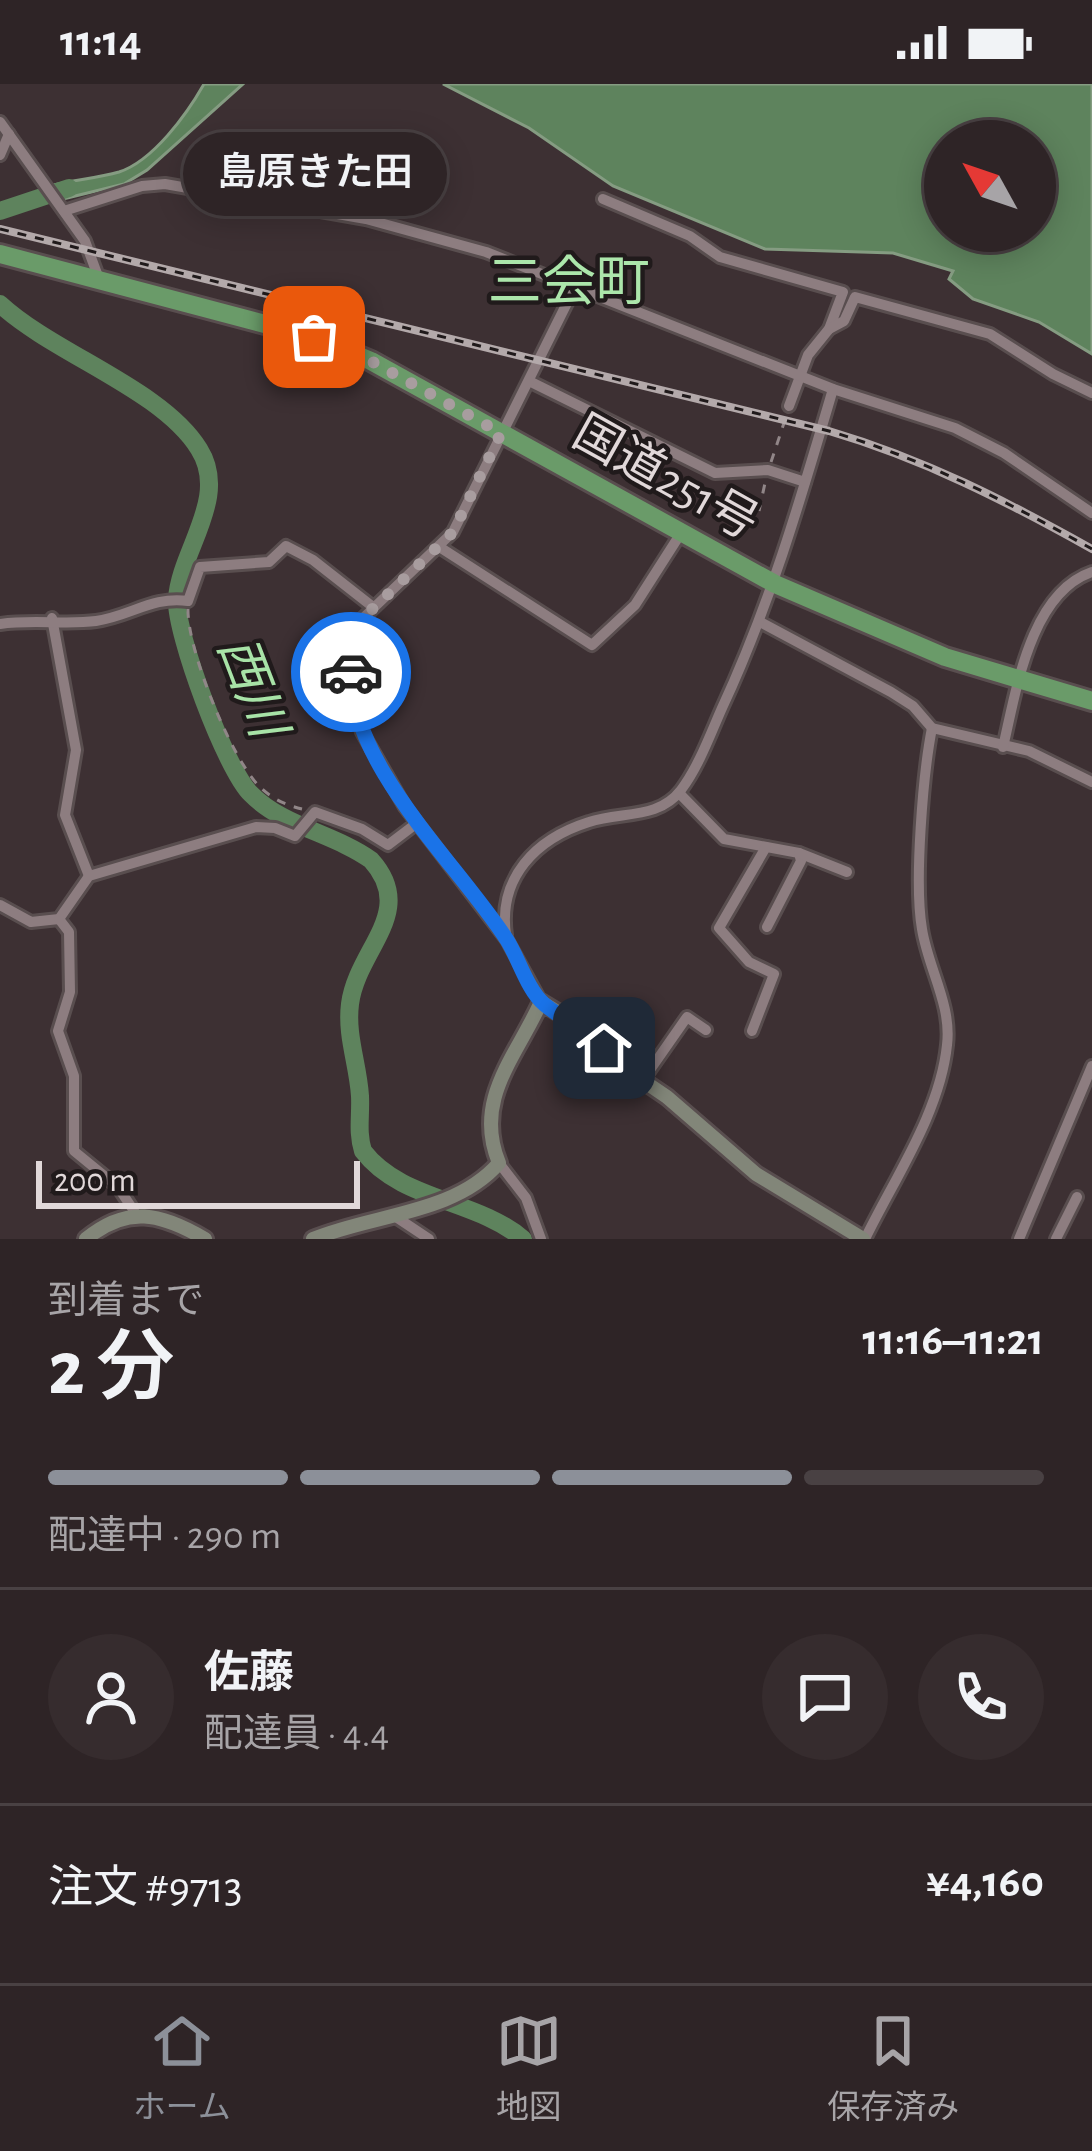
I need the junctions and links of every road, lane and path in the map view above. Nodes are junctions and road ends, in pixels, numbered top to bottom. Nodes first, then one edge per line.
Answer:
1 (0, 122) edge
2 (9, 134) junction
3 (0, 154) edge
4 (603, 199) dead end
5 (63, 209) junction
6 (0, 254) edge
7 (99, 279) junction
8 (575, 287) junction
9 (829, 328) junction
10 (800, 376) junction
11 (530, 381) junction
12 (833, 389) junction
13 (1092, 393) edge
14 (789, 406) joint
15 (501, 433) junction
16 (767, 477) junction
17 (806, 482) junction
18 (759, 511) dead end
19 (1092, 513) edge
20 (681, 533) junction
21 (441, 548) junction
22 (1092, 572) edge
23 (775, 584) junction
24 (187, 601) junction
25 (373, 607) junction
26 (52, 618) junction
27 (762, 623) junction
28 (0, 624) edge
29 (1022, 680) junction
30 (1092, 701) edge
31 (932, 728) junction
32 (1003, 747) junction
33 (1092, 782) edge
34 (679, 793) junction
35 (314, 813) junction
36 (416, 823) junction
37 (766, 847) junction
38 (799, 853) junction
39 (847, 872) dead end
40 (89, 876) junction
41 (0, 905) edge
42 (59, 919) junction
43 (766, 927) dead end
44 (507, 940) junction
45 (541, 1002) junction
46 (706, 1030) dead end
47 (752, 1031) dead end
48 (1092, 1066) edge
49 (643, 1081) junction
50 (500, 1163) junction
51 (1076, 1197) dead end
52 (390, 1213) junction
53 (136, 1214) junction
54 (86, 1239) edge
55 (205, 1239) edge
56 (313, 1239) edge
57 (429, 1239) edge
58 (541, 1239) edge
59 (864, 1239) edge
60 (1019, 1239) edge
61 (1056, 1239) edge

1 - 2 street
2 - 3 street
2 - 5 street
4 - 9 street
5 - 7 street
5 - 8 street
6 - 7 highway, 国道251号
7 - 15 highway, 国道251号
8 - 10 street
8 - 11 street
9 - 10 street
9 - 13 street
10 - 12 street
10 - 14 street
11 - 15 street
11 - 16 street
12 - 17 street
12 - 19 street
14 - 16 path
15 - 20 highway, 国道251号
15 - 21 street
16 - 17 street
16 - 18 path
17 - 23 street
20 - 21 street
20 - 23 highway, 国道251号
21 - 25 street
22 - 29 street
23 - 27 street
23 - 29 highway, 国道251号
24 - 25 street
24 - 26 street
24 - 35 path
25 - 36 street
26 - 28 street
26 - 40 street
27 - 31 street
27 - 34 street
29 - 30 highway, 国道251号
29 - 32 street
31 - 32 street
31 - 59 street
32 - 33 street
34 - 37 street
34 - 44 street
35 - 36 street
35 - 40 street
36 - 44 street
37 - 38 street
37 - 47 street
38 - 39 street
38 - 43 street
40 - 42 street
41 - 42 street
42 - 53 street
44 - 45 street
45 - 49 main road
45 - 50 main road
46 - 49 street
48 - 60 street
49 - 59 main road
50 - 52 main road
50 - 58 street
51 - 61 street
52 - 56 main road
52 - 57 street
53 - 54 main road
53 - 55 main road

